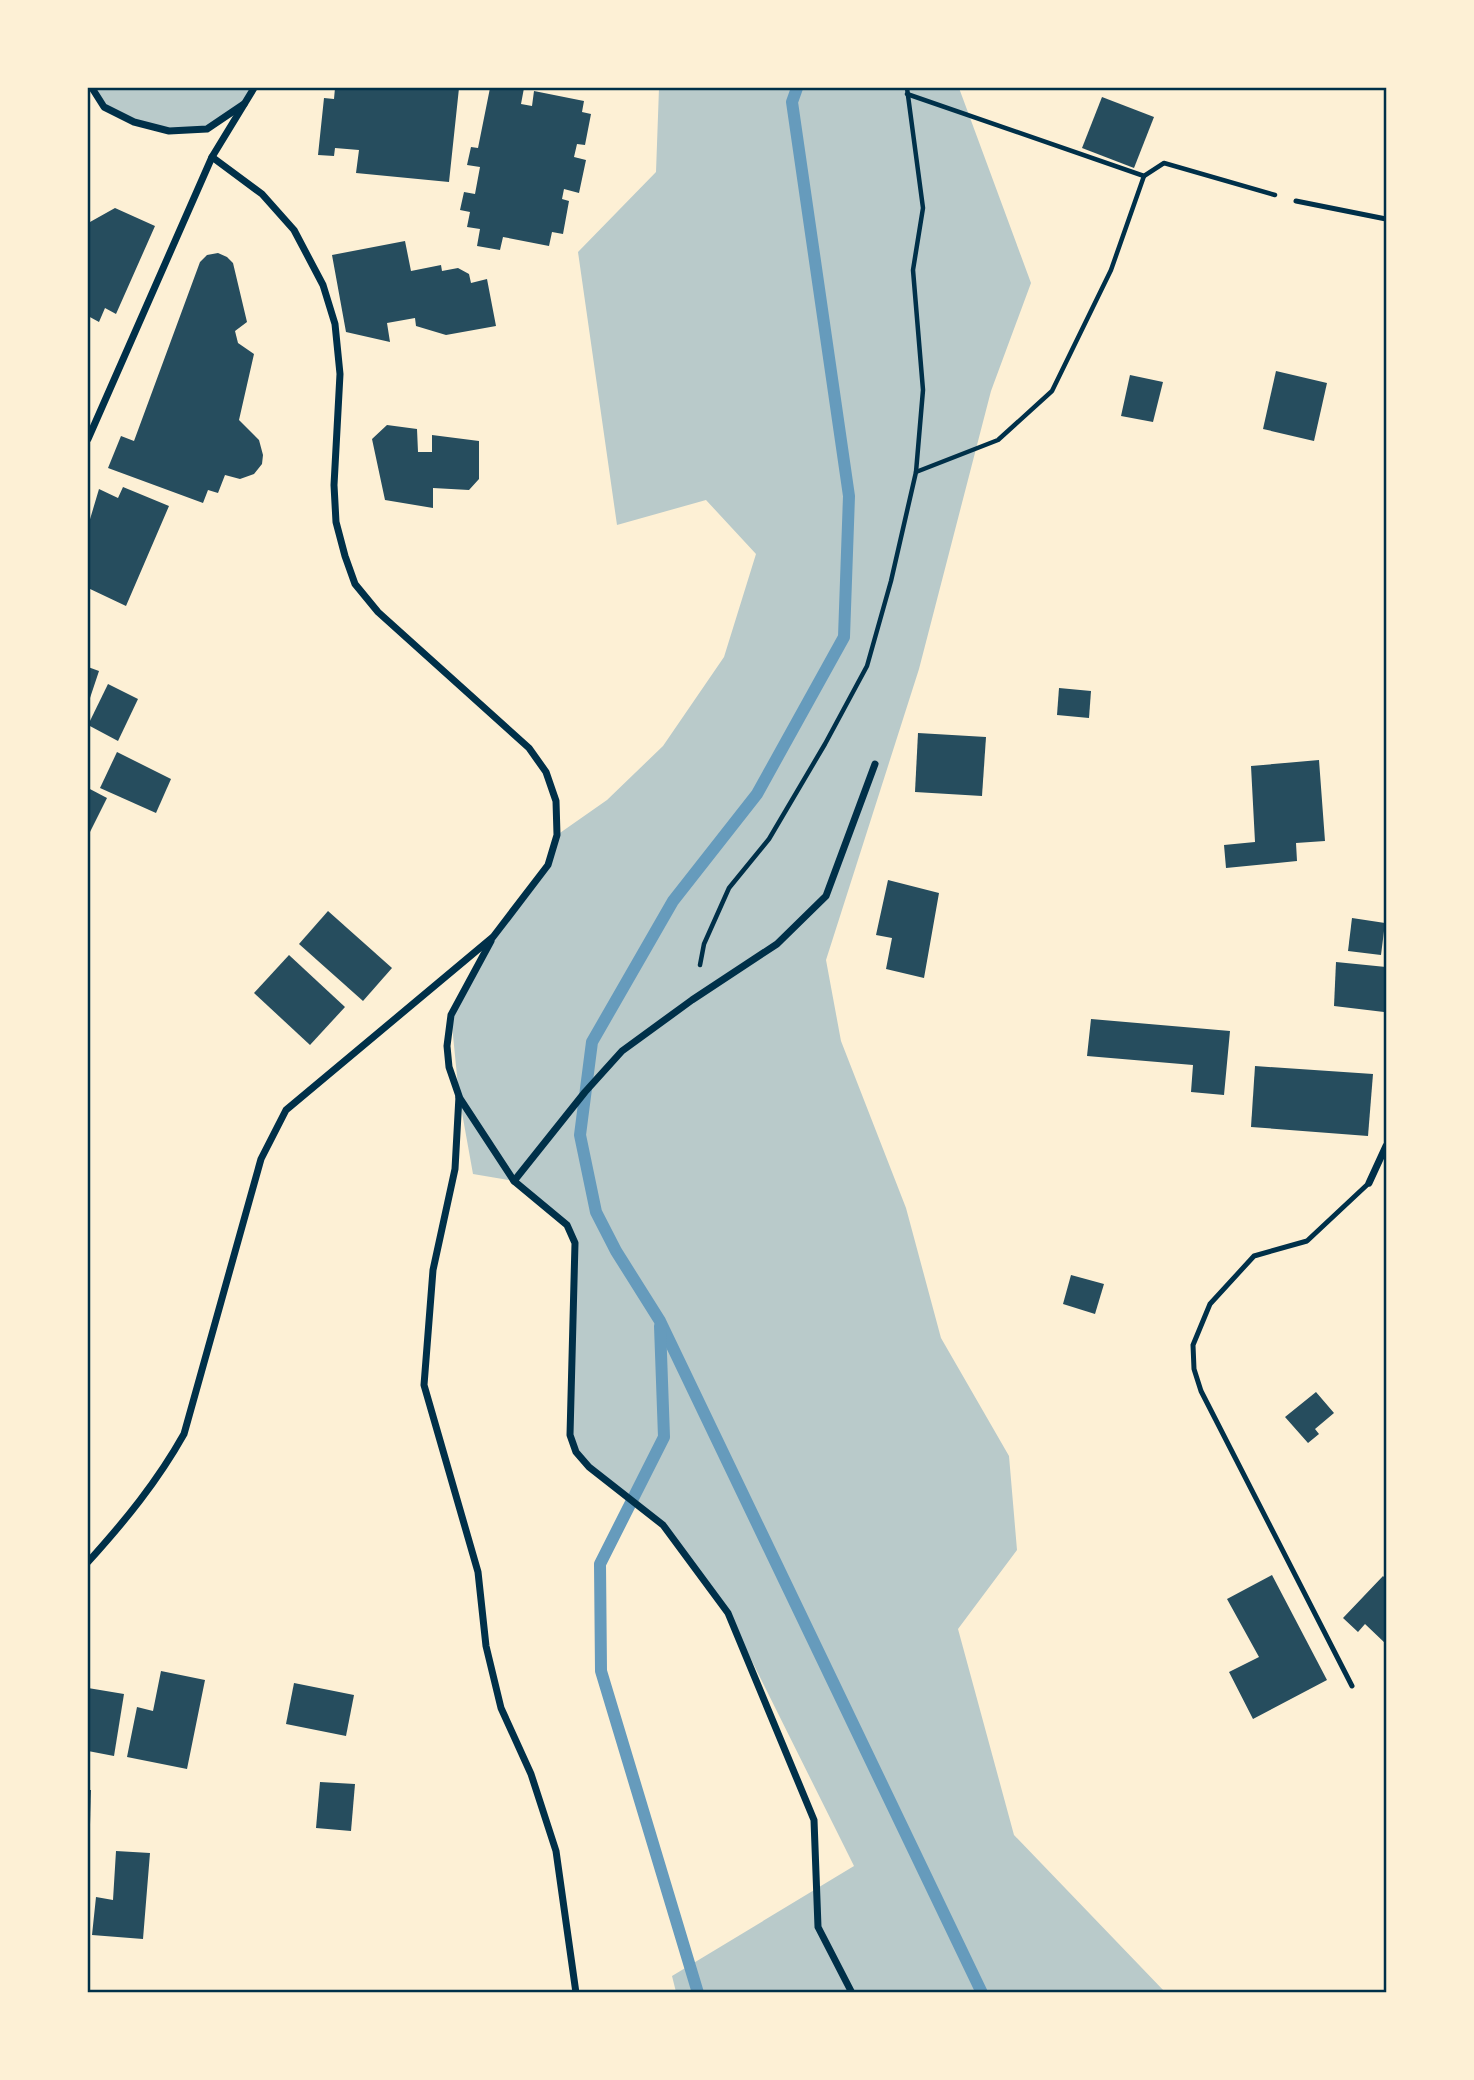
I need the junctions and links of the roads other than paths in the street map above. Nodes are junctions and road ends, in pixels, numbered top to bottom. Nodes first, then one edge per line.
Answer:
1 (92, 88) edge
2 (254, 88) edge
3 (247, 102) junction
4 (212, 156) junction
5 (1296, 201) road end
6 (1387, 219) edge
7 (88, 439) edge
8 (874, 764) dead end
9 (493, 937) junction
10 (459, 1096) junction
11 (1387, 1146) edge
12 (514, 1181) junction
13 (1369, 1183) joint
14 (88, 1562) edge
15 (1352, 1686) dead end
16 (576, 1993) edge
17 (852, 1993) edge

1 - 3 street
2 - 3 street
3 - 4 street
4 - 7 street
4 - 9 street
5 - 6 lane
8 - 12 street
9 - 10 street
9 - 14 street
10 - 12 street
10 - 16 street
11 - 13 street
12 - 17 street
13 - 15 lane

